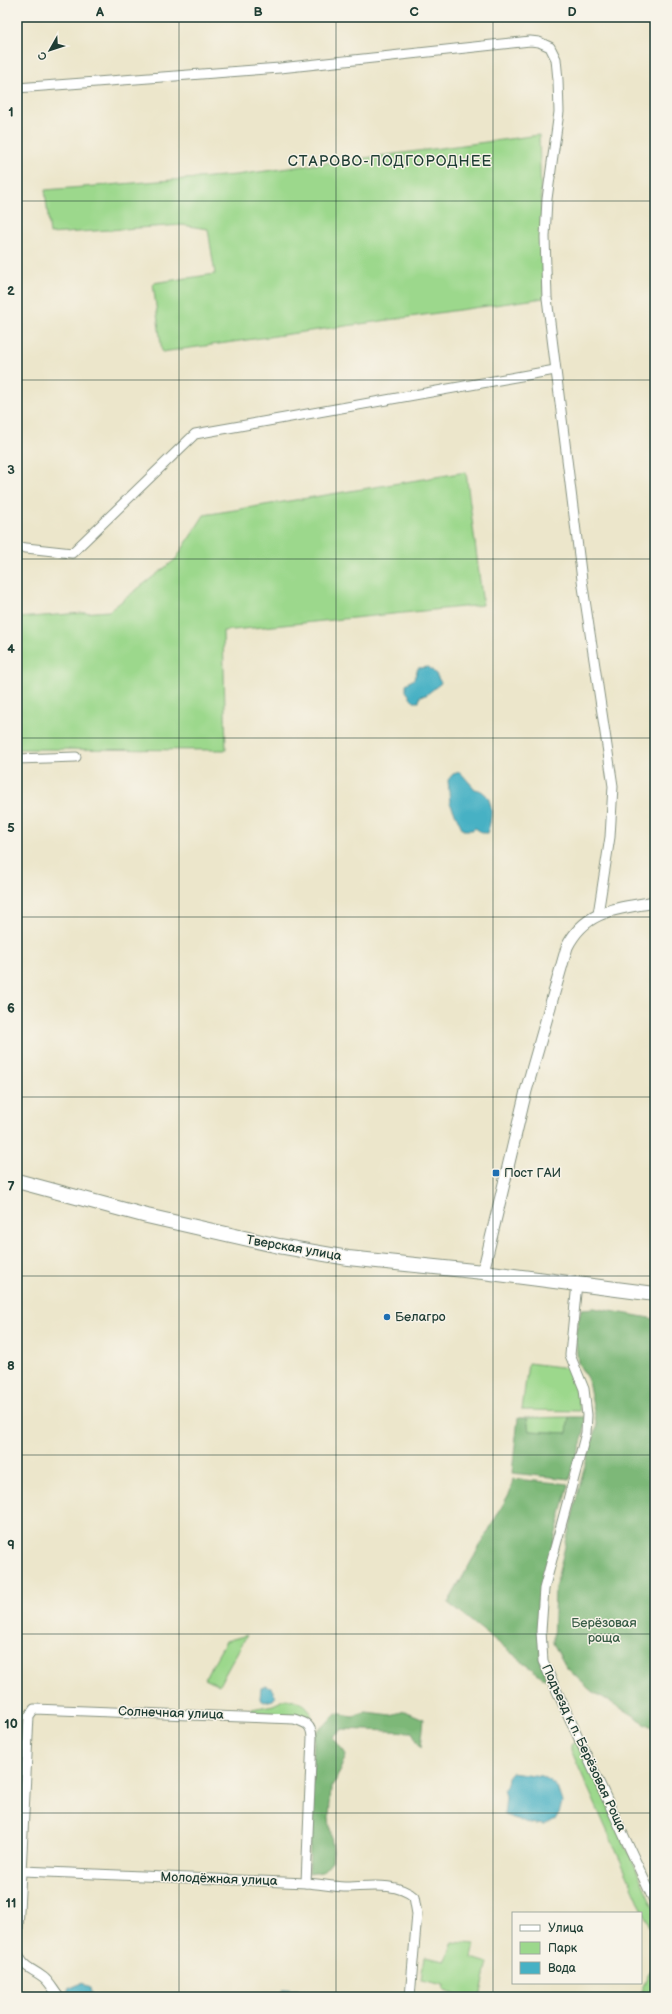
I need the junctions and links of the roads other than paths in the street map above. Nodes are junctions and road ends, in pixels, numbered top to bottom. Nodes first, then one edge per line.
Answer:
1 (17, 88) edge
2 (555, 370) junction
3 (17, 547) edge
4 (76, 757) dead end
5 (17, 759) edge
6 (655, 902) edge
7 (598, 914) junction
8 (17, 1181) edge
9 (483, 1272) junction
10 (577, 1284) junction
11 (655, 1294) edge
12 (23, 1871) junction
13 (306, 1883) junction
14 (19, 1888) edge
15 (655, 1903) edge
16 (59, 1997) edge
17 (410, 1997) edge

1 - 2 street
2 - 3 street
2 - 7 street
4 - 5 street
6 - 7 street
7 - 9 street
8 - 9 main road, Тверская улица
9 - 10 main road, Тверская улица
10 - 11 main road, Тверская улица
10 - 15 street, Подъезд к п. Берёзовая Роща
12 - 13 street, Молодёжная улица
12 - 13 street, Солнечная улица
12 - 14 street
13 - 17 street, Молодёжная улица
14 - 16 street

